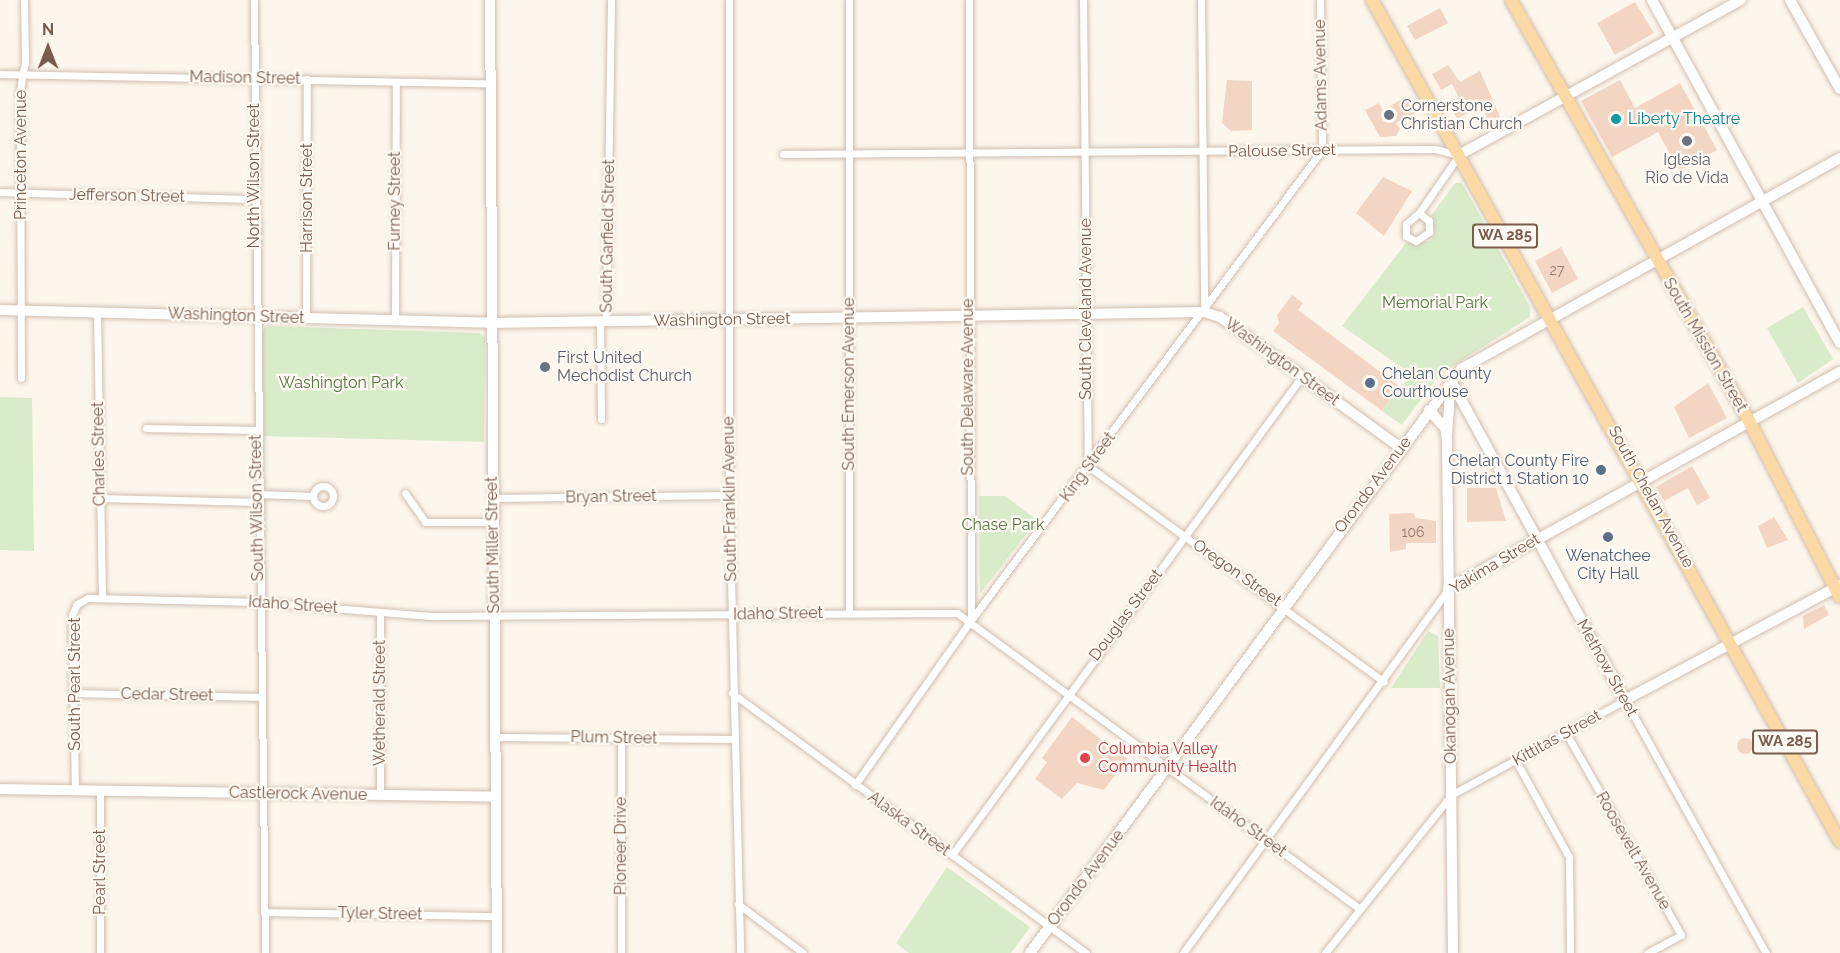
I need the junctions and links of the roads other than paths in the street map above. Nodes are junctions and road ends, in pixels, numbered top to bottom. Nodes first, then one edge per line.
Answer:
1 (24, 0) edge
2 (254, 0) edge
3 (490, 0) edge
4 (611, 0) edge
5 (729, 0) edge
6 (849, 0) edge
7 (969, 0) edge
8 (1083, 0) edge
9 (1201, 0) edge
10 (1320, 0) edge
11 (1372, 0) edge
12 (1511, 0) edge
13 (1652, 0) edge
14 (1741, 0) edge
15 (1790, 0) edge
16 (1672, 38) junction
17 (0, 74) edge
18 (22, 74) junction
19 (253, 78) junction
20 (307, 80) junction
21 (396, 82) junction
22 (489, 83) junction
23 (1840, 89) edge
24 (1565, 97) junction
25 (1322, 150) junction
26 (1203, 152) junction
27 (968, 153) junction
28 (1085, 153) junction
29 (783, 154) dead end
30 (848, 154) junction
31 (1459, 155) junction
32 (1840, 158) edge
33 (0, 192) edge
34 (20, 193) junction
35 (254, 199) junction
36 (1762, 201) junction
37 (1419, 213) dead end
38 (1655, 260) junction
39 (0, 310) edge
40 (21, 310) junction
41 (97, 312) junction
42 (1086, 312) junction
43 (1204, 312) junction
44 (968, 315) junction
45 (254, 316) junction
46 (306, 317) junction
47 (1552, 317) junction
48 (848, 318) junction
49 (729, 320) junction
50 (395, 321) junction
51 (603, 322) junction
52 (491, 323) junction
53 (1840, 343) edge
54 (1840, 372) edge
55 (1302, 376) junction
56 (21, 378) dead end
57 (1451, 381) junction
58 (1429, 410) junction
59 (601, 419) dead end
60 (1749, 421) junction
61 (146, 428) dead end
62 (256, 430) junction
63 (1447, 440) junction
64 (1401, 448) junction
65 (1088, 466) junction
66 (1643, 482) junction
67 (405, 493) dead end
68 (729, 495) junction
69 (312, 496) dead end
70 (100, 498) junction
71 (257, 498) junction
72 (492, 498) junction
73 (493, 522) junction
74 (1184, 536) junction
75 (1535, 539) junction
76 (1448, 589) junction
77 (1838, 590) edge
78 (102, 596) junction
79 (259, 602) junction
80 (1283, 606) junction
81 (380, 612) junction
82 (849, 613) junction
83 (731, 614) junction
84 (494, 616) junction
85 (970, 621) junction
86 (1730, 642) junction
87 (1384, 682) junction
88 (73, 693) junction
89 (732, 693) junction
90 (1067, 695) junction
91 (261, 697) junction
92 (1625, 700) junction
93 (1566, 733) junction
94 (495, 737) junction
95 (621, 738) junction
96 (734, 739) junction
97 (1516, 761) junction
98 (1168, 768) junction
99 (855, 785) junction
100 (0, 789) edge
101 (75, 790) junction
102 (100, 791) junction
103 (262, 794) junction
104 (380, 795) junction
105 (1451, 795) junction
106 (495, 797) junction
107 (1266, 840) junction
108 (1840, 842) edge
109 (952, 855) junction
110 (738, 904) junction
111 (1358, 908) junction
112 (264, 912) junction
113 (496, 916) junction
114 (1050, 926) junction
115 (100, 953) edge
116 (265, 953) edge
117 (497, 953) edge
118 (621, 953) edge
119 (740, 953) edge
120 (803, 953) edge
121 (1030, 953) edge
122 (1086, 953) edge
123 (1183, 953) edge
124 (1325, 953) edge
125 (1453, 953) edge
126 (1570, 953) edge
127 (1647, 953) edge
128 (1766, 953) edge

1 - 18 street, Princeton Avenue
2 - 19 street, North Wilson Street
3 - 22 street, South Miller Street
4 - 51 street, South Garfield Street
5 - 49 street, South Franklin Avenue
6 - 30 street, South Emerson Avenue
7 - 27 street, South Delaware Avenue
8 - 28 street, South Cleveland Avenue
9 - 26 street
10 - 25 street, Adams Avenue
11 - 31 main road, WA 285
12 - 24 main road, South Mission Street
13 - 16 street
14 - 16 street
15 - 23 street
16 - 24 street
16 - 36 street
17 - 18 street, Madison Street
18 - 19 street, Madison Street
18 - 34 street, Princeton Avenue
19 - 20 street, Madison Street
19 - 35 street, North Wilson Street
20 - 21 street, Madison Street
20 - 46 street, Harrison Street
21 - 22 street, Madison Street
21 - 50 street, Furney Street
22 - 52 street, South Miller Street
24 - 31 street
24 - 38 main road, South Mission Street
25 - 26 street, Palouse Street
25 - 31 street, Palouse Street
25 - 43 street, King Street
26 - 28 street, Palouse Street
26 - 43 street
27 - 28 street, Palouse Street
27 - 30 street, Palouse Street
27 - 44 street, South Delaware Avenue
28 - 42 street, South Cleveland Avenue
29 - 30 street, Palouse Street
30 - 48 street, South Emerson Avenue
31 - 37 street
31 - 47 main road, South Chelan Avenue / WA 285
32 - 36 street, Orondo Avenue
33 - 34 street, Jefferson Street
34 - 35 street, Jefferson Street
34 - 40 street, Princeton Avenue
35 - 45 street, North Wilson Street
36 - 38 street, Orondo Avenue
36 - 53 street
38 - 47 street, Orondo Avenue
38 - 60 main road, South Mission Street
39 - 40 street, Washington Street
40 - 41 street, Washington Street
40 - 56 street, Princeton Avenue
41 - 45 street, Washington Street
41 - 70 street, Charles Street
42 - 43 street, Washington Street
42 - 44 street, Washington Street
42 - 65 street, South Cleveland Avenue
43 - 55 street, Washington Street
43 - 65 street, King Street
44 - 48 street, Washington Street
44 - 85 street, South Delaware Avenue
45 - 46 street, Washington Street
45 - 62 street, South Wilson Street
46 - 50 street, Washington Street
47 - 57 street, Orondo Avenue
47 - 66 main road, South Chelan Avenue / WA 285
48 - 49 street, Washington Street
48 - 82 street, South Emerson Avenue
49 - 51 street, Washington Street
49 - 68 street, South Franklin Avenue
50 - 52 street, Washington Street
51 - 52 street, Washington Street
51 - 59 street, South Garfield Street
52 - 72 street, South Miller Street
54 - 60 street, Yakima Street
55 - 64 street, Washington Street
55 - 74 street, Douglas Street
57 - 58 street, Orondo Avenue
57 - 63 street
57 - 75 street, Methow Street
58 - 63 street, Okanogan Avenue
58 - 64 street, Orondo Avenue
60 - 66 street, Yakima Street
60 - 77 main road, South Mission Street
61 - 62 street
62 - 71 street, South Wilson Street
63 - 76 street, Okanogan Avenue
64 - 80 street, Orondo Avenue
65 - 74 street, Oregon Street
65 - 85 street, King Street
66 - 75 street, Yakima Street
66 - 86 main road, South Chelan Avenue / WA 285
67 - 73 street
68 - 72 street, Bryan Street
68 - 83 street, South Franklin Avenue
69 - 71 street
70 - 71 street
70 - 78 street, Charles Street
71 - 79 street, South Wilson Street
72 - 73 street, South Miller Street
73 - 84 street, South Miller Street
74 - 80 street, Oregon Street
74 - 90 street, Douglas Street
75 - 76 street, Yakima Street
75 - 92 street, Methow Street
76 - 87 street, Yakima Street
76 - 105 street, Okanogan Avenue
77 - 86 street, Kittitas Street
78 - 79 street, Idaho Street
78 - 88 street, South Pearl Street
79 - 81 street, Idaho Street
79 - 91 street, South Wilson Street
80 - 87 street, Oregon Street
80 - 98 street, Orondo Avenue
81 - 84 street, Idaho Street
81 - 104 street, Wetherald Street
82 - 83 street, Idaho Street
82 - 85 street, Idaho Street
83 - 84 street, Idaho Street
83 - 89 street, South Franklin Avenue
84 - 94 street, South Miller Street
85 - 90 street, Idaho Street
85 - 99 street, King Street
86 - 92 street, Kittitas Street
86 - 108 main road, South Chelan Avenue / WA 285
87 - 107 street, Yakima Street
88 - 91 street, Cedar Street
88 - 101 street, South Pearl Street
89 - 96 street, South Franklin Avenue
89 - 99 street, Alaska Street
90 - 98 street, Idaho Street
90 - 109 street, Douglas Street
91 - 103 street, South Wilson Street
92 - 93 street, Kittitas Street
92 - 128 street, Methow Street
93 - 97 street, Kittitas Street
93 - 127 street, Roosevelt Avenue
94 - 95 street, Plum Street
94 - 106 street, South Miller Street
95 - 96 street, Plum Street
95 - 118 street, Pioneer Drive
96 - 110 street, South Franklin Avenue
97 - 105 street, Kittitas Street
97 - 126 street
98 - 107 street, Idaho Street
98 - 114 street, Orondo Avenue
99 - 109 street, Alaska Street
100 - 101 street
101 - 102 street, Castlerock Avenue
102 - 103 street, Castlerock Avenue
102 - 115 street, Pearl Street
103 - 104 street, Castlerock Avenue
103 - 112 street, South Wilson Street
104 - 106 street, Castlerock Avenue
105 - 111 street, Kittitas Street
105 - 125 street, Okanogan Avenue
106 - 113 street, South Miller Street
107 - 111 street, Idaho Street
107 - 123 street, Yakima Street
109 - 114 street, Alaska Street
110 - 119 street, South Franklin Avenue
110 - 120 street
111 - 124 street, Kittitas Street
112 - 113 street, Tyler Street
112 - 116 street, South Wilson Street
113 - 117 street, South Miller Street
114 - 121 street, Orondo Avenue
114 - 122 street, Alaska Street

